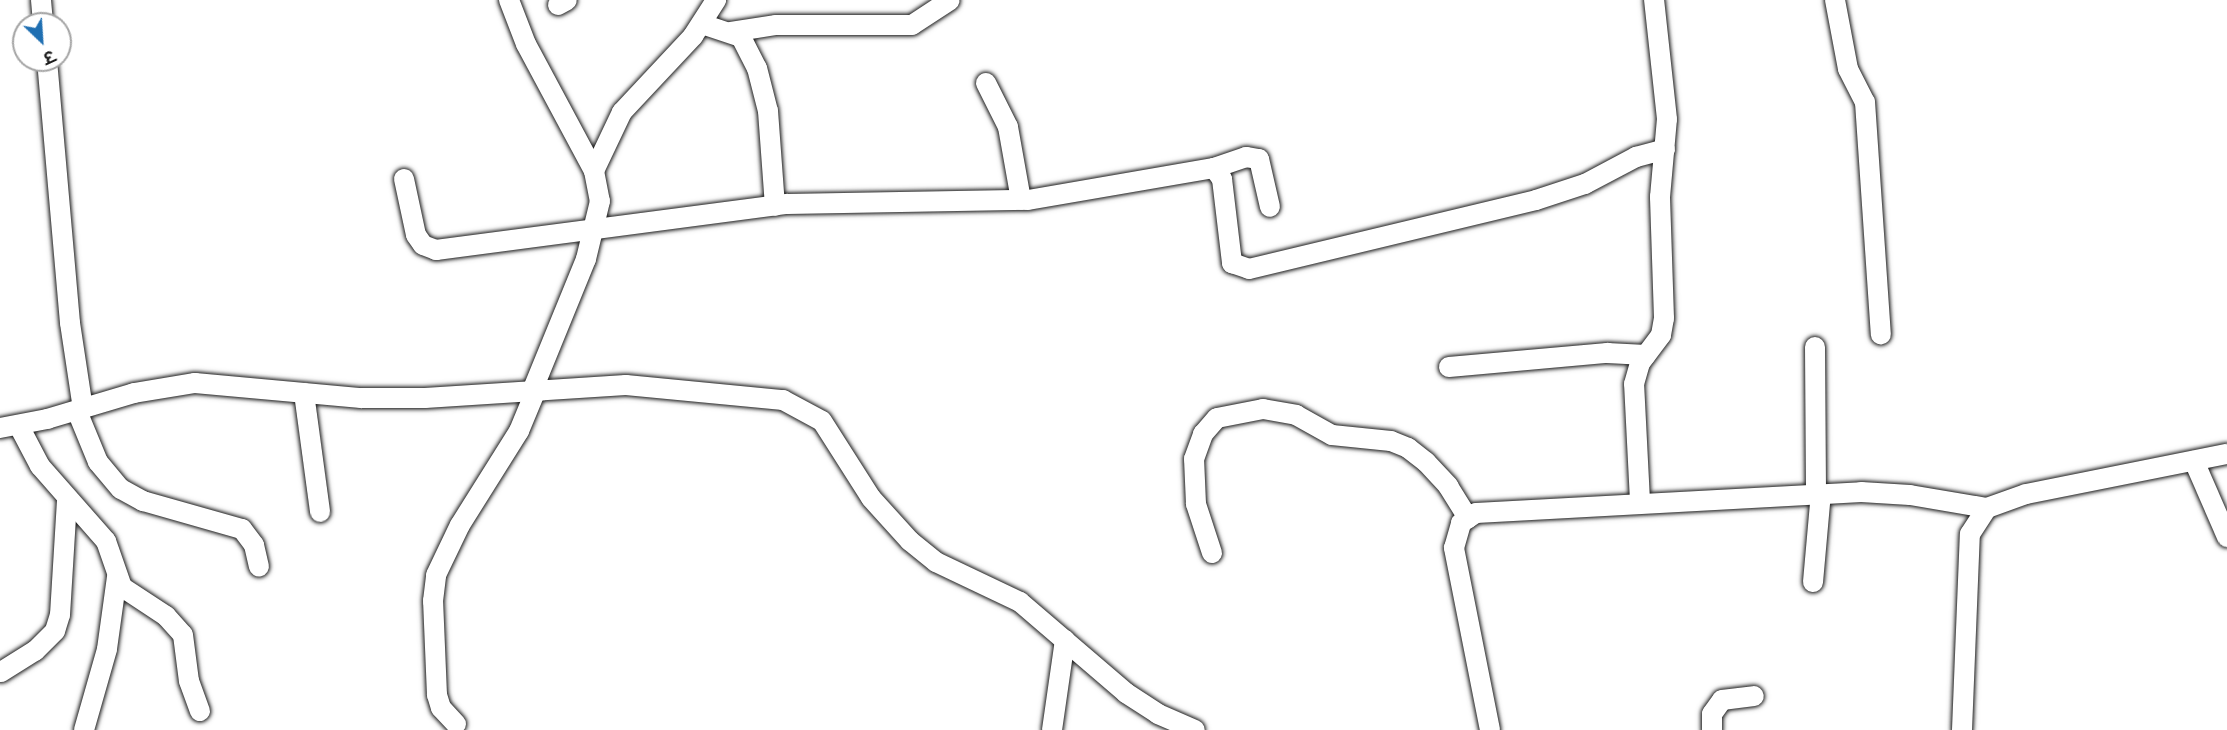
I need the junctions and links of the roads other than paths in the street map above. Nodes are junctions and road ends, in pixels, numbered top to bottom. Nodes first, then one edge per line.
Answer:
1 (509, 0) edge
2 (716, 0) edge
3 (950, 0) edge
4 (1654, 0) edge
5 (1835, 0) edge
6 (702, 24) junction
7 (731, 32) junction
8 (48, 72) edge
9 (986, 82) dead end
10 (1665, 149) junction
11 (1214, 168) junction
12 (594, 171) junction
13 (404, 179) dead end
14 (1021, 200) junction
15 (775, 206) junction
16 (1270, 207) dead end
17 (596, 228) junction
18 (1881, 334) dead end
19 (1815, 347) dead end
20 (1646, 355) junction
21 (1449, 367) dead end
22 (534, 391) junction
23 (304, 393) junction
24 (80, 410) junction
25 (9, 427) edge
26 (2227, 454) edge
27 (2194, 461) junction
28 (1818, 493) junction
29 (67, 499) junction
30 (1641, 501) junction
31 (1987, 508) junction
32 (320, 512) dead end
33 (1468, 518) junction
34 (2227, 537) edge
35 (1212, 553) dead end
36 (259, 566) dead end
37 (117, 577) junction
38 (1813, 582) dead end
39 (1065, 640) junction
40 (1, 672) edge
41 (1754, 696) dead end
42 (200, 711) dead end
43 (456, 724) dead end
44 (84, 730) edge
45 (1052, 730) edge
46 (1195, 730) edge
47 (1490, 730) edge
48 (1712, 730) edge
49 (1962, 730) edge

1 - 12 street
2 - 6 street
3 - 7 street
4 - 10 street
5 - 18 street
6 - 7 street
6 - 12 street
7 - 15 street
8 - 24 street
9 - 14 street
10 - 11 street
10 - 20 street
11 - 14 street
11 - 16 street
12 - 17 street
13 - 17 street
14 - 15 street
15 - 17 street
17 - 22 street
19 - 28 street
20 - 21 street
20 - 30 street
22 - 23 street
22 - 39 street
22 - 43 street
23 - 24 street
23 - 32 street
24 - 25 street
24 - 36 street
25 - 29 street
26 - 27 street
27 - 31 street
27 - 34 street
28 - 30 street
28 - 31 street
28 - 38 street
29 - 37 street
29 - 40 street
30 - 33 street
31 - 49 street
33 - 35 street
33 - 47 street
37 - 42 street
37 - 44 street
39 - 45 street
39 - 46 street
41 - 48 street

